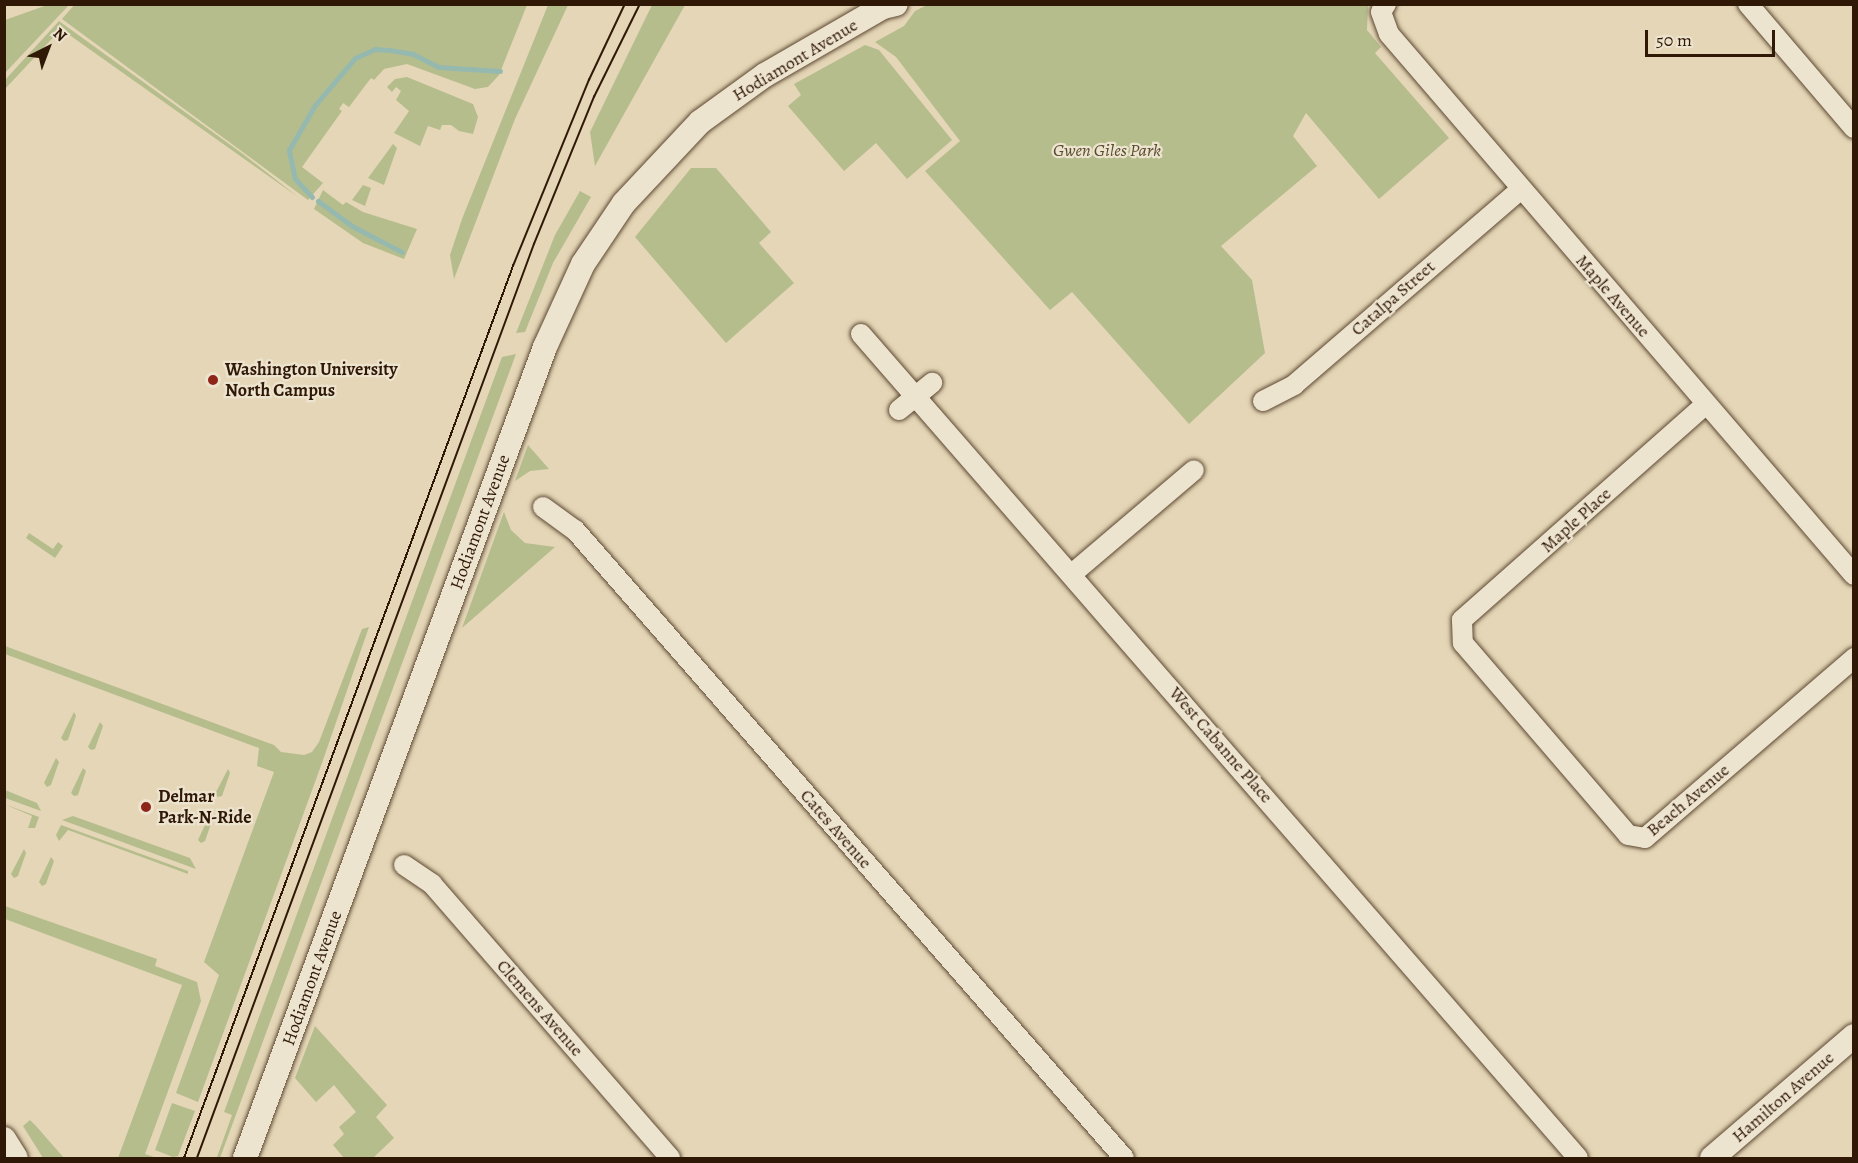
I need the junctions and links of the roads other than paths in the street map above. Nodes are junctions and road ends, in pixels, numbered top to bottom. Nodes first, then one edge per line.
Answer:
1 (1748, 4) edge
2 (888, 5) edge
3 (1383, 8) edge
4 (1854, 128) edge
5 (1520, 190) junction
6 (861, 334) dead end
7 (932, 383) dead end
8 (915, 397) junction
9 (1263, 401) dead end
10 (1706, 404) junction
11 (899, 410) dead end
12 (1194, 470) dead end
13 (543, 507) dead end
14 (1072, 574) junction
15 (1854, 575) edge
16 (1463, 644) joint
17 (1854, 658) edge
18 (404, 865) dead end
19 (1854, 1036) edge
20 (4, 1139) edge
21 (16, 1158) edge
22 (245, 1158) edge
23 (670, 1158) edge
24 (1124, 1158) edge
25 (1578, 1158) edge
26 (1712, 1158) edge

1 - 4 street
2 - 22 street, Hodiamont Avenue
3 - 5 street, Maple Avenue
5 - 9 street, Catalpa Street
5 - 10 street, Maple Avenue
6 - 8 street, West Cabanne Place
7 - 8 street
8 - 11 street
8 - 14 street, West Cabanne Place
10 - 15 street, Maple Avenue
10 - 16 street, Maple Place
12 - 14 street
13 - 24 street, Cates Avenue
14 - 25 street, West Cabanne Place
16 - 17 street, Beach Avenue
18 - 23 street, Clemens Avenue
19 - 26 street, Hamilton Avenue
20 - 21 street

